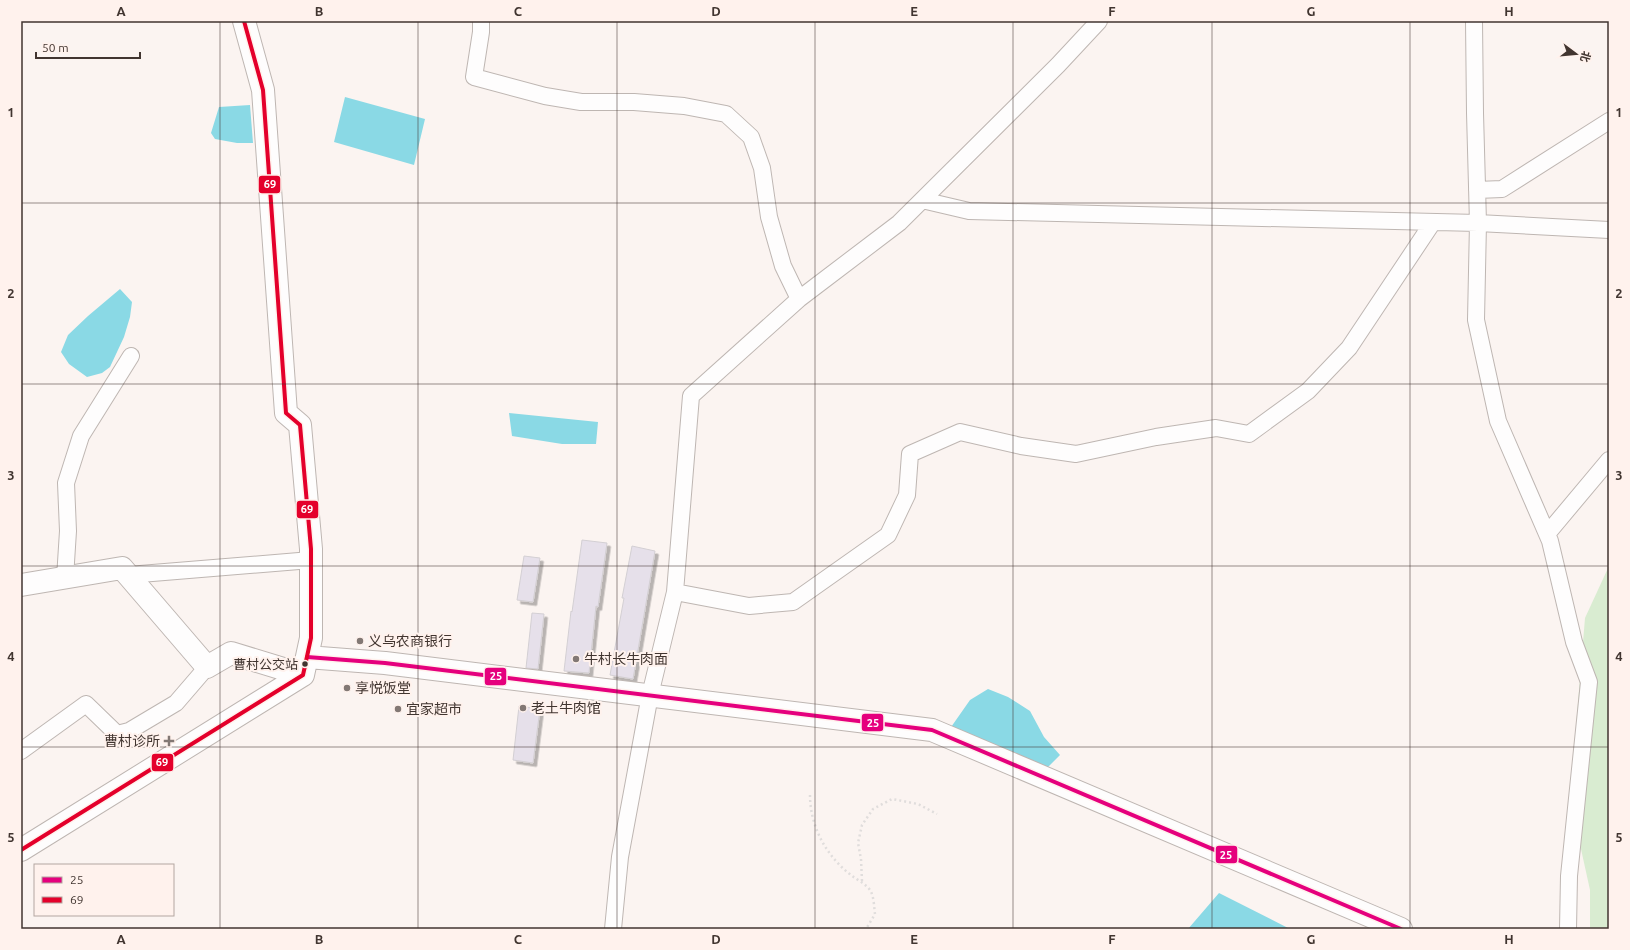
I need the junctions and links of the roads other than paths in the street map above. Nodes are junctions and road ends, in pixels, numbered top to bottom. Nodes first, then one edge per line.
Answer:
1 (244, 21) edge
2 (481, 21) edge
3 (1099, 21) edge
4 (1474, 21) edge
5 (1609, 121) edge
6 (1477, 190) junction
7 (922, 200) junction
8 (1433, 222) junction
9 (1478, 223) junction
10 (1609, 230) edge
11 (799, 299) junction
12 (131, 356) dead end
13 (1609, 460) edge
14 (1546, 534) junction
15 (311, 560) junction
16 (128, 575) junction
17 (65, 578) junction
18 (21, 585) edge
19 (674, 592) junction
20 (305, 666) junction
21 (207, 667) junction
22 (650, 695) junction
23 (21, 751) edge
24 (24, 844) edge
25 (613, 929) edge
26 (1401, 929) edge
27 (1568, 929) edge

1 - 15 street
2 - 11 street
3 - 7 street
4 - 6 street
5 - 6 street
6 - 9 street
7 - 8 street
7 - 11 street
8 - 9 street
8 - 19 street
9 - 10 street
9 - 14 street
11 - 19 street
12 - 17 street
13 - 14 street
14 - 27 street
15 - 16 street
15 - 20 street
16 - 17 street
16 - 21 street
17 - 18 street
19 - 22 street
20 - 21 street
20 - 22 street
20 - 24 street
21 - 23 street
22 - 25 street
22 - 26 street

